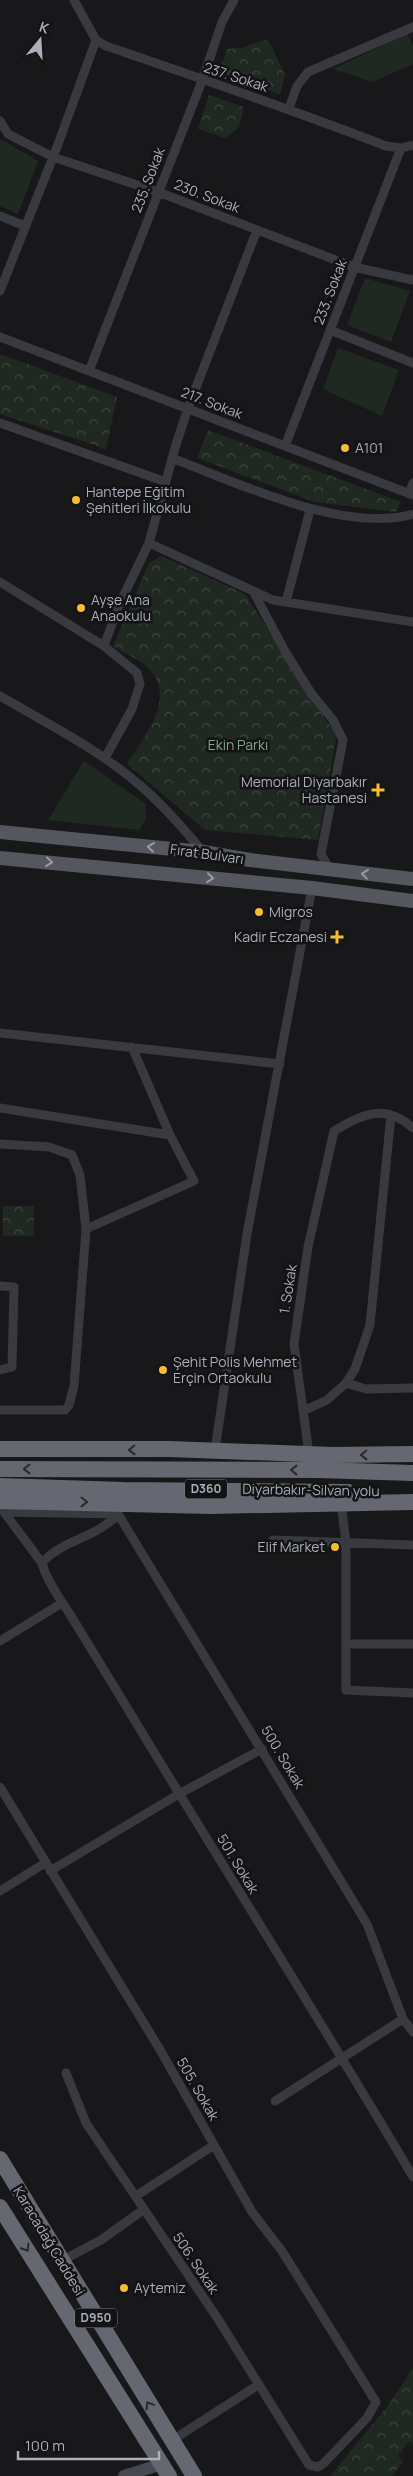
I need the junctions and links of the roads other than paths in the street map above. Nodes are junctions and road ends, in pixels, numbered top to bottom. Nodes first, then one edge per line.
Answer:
1 (74, 0) edge
2 (234, 0) edge
3 (413, 27) edge
4 (96, 40) junction
5 (202, 81) junction
6 (289, 108) junction
7 (0, 120) edge
8 (413, 145) edge
9 (401, 148) junction
10 (52, 157) junction
11 (158, 192) junction
12 (0, 216) edge
13 (25, 226) junction
14 (257, 230) junction
15 (354, 267) junction
16 (413, 280) edge
17 (0, 291) edge
18 (330, 330) junction
19 (0, 337) edge
20 (413, 362) edge
21 (89, 371) junction
22 (188, 408) junction
23 (0, 423) edge
24 (285, 446) junction
25 (172, 458) junction
26 (166, 482) junction
27 (413, 483) edge
28 (411, 495) edge
29 (310, 510) junction
30 (413, 514) edge
31 (149, 543) junction
32 (0, 582) edge
33 (253, 591) junction
34 (286, 602) junction
35 (413, 622) edge
36 (104, 646) junction
37 (0, 696) edge
38 (104, 758) junction
39 (0, 832) edge
40 (203, 852) junction
41 (0, 858) edge
42 (330, 870) junction
43 (413, 879) edge
44 (312, 888) junction
45 (413, 902) edge
46 (0, 1033) edge
47 (132, 1047) junction
48 (280, 1064) junction
49 (0, 1108) edge
50 (391, 1115) junction
51 (413, 1128) edge
52 (170, 1135) junction
53 (0, 1144) edge
54 (86, 1229) junction
55 (0, 1286) edge
56 (0, 1370) edge
57 (346, 1383) junction
58 (413, 1388) edge
59 (0, 1410) edge
60 (303, 1411) junction
61 (0, 1449) edge
62 (215, 1450) junction
63 (255, 1452) junction
64 (310, 1454) junction
65 (413, 1454) edge
66 (68, 1468) junction
67 (0, 1469) edge
68 (413, 1472) edge
69 (0, 1486) edge
70 (413, 1491) edge
71 (120, 1502) junction
72 (341, 1502) junction
73 (413, 1502) edge
74 (1, 1509) edge
75 (273, 1540) dead end
76 (346, 1543) junction
77 (413, 1545) edge
78 (42, 1563) junction
79 (62, 1603) junction
80 (0, 1641) edge
81 (347, 1644) junction
82 (413, 1644) edge
83 (413, 1693) edge
84 (262, 1748) junction
85 (0, 1787) edge
86 (178, 1794) junction
87 (48, 1867) junction
88 (0, 1891) edge
89 (403, 2018) junction
90 (413, 2032) edge
91 (343, 2059) junction
92 (66, 2073) dead end
93 (275, 2101) dead end
94 (214, 2145) junction
95 (0, 2159) edge
96 (413, 2178) edge
97 (136, 2196) junction
98 (143, 2210) junction
99 (1, 2211) edge
100 (61, 2261) junction
101 (258, 2386) junction
102 (171, 2440) junction
103 (309, 2465) joint
104 (165, 2470) edge
105 (124, 2476) edge
106 (194, 2476) edge

1 - 4 street
2 - 5 street, 235. Sokak
3 - 6 street
4 - 5 street, 237. Sokak
4 - 10 street
5 - 6 street, 237. Sokak
5 - 11 street, 235. Sokak
6 - 9 street, 237. Sokak
7 - 10 street, 230. Sokak
8 - 9 street, 237. Sokak
9 - 15 street, 233. Sokak
10 - 11 street, 230. Sokak
10 - 13 street
11 - 14 street, 230. Sokak
11 - 21 street, 235. Sokak
12 - 13 street
13 - 17 street
14 - 15 street, 230. Sokak
14 - 22 street
15 - 16 street, 230. Sokak
15 - 18 street, 233. Sokak
18 - 20 street
18 - 24 street, 233. Sokak
19 - 21 street, 217. Sokak
21 - 22 street, 217. Sokak
22 - 24 street, 217. Sokak
22 - 25 street
23 - 26 street
24 - 28 street, 217. Sokak
25 - 26 street
25 - 29 street
26 - 31 street
27 - 28 street
29 - 30 street
29 - 34 street
31 - 33 street
31 - 36 street
32 - 36 street
33 - 34 street
33 - 42 street
34 - 35 street
36 - 38 street
37 - 38 street
38 - 40 street
40 -> 39 main road, Fırat Bulvarı
40 - 42 main road, Fırat Bulvarı
41 -> 44 main road, Fırat Bulvarı
43 -> 42 main road, Fırat Bulvarı
44 - 45 main road, Fırat Bulvarı
44 - 48 street
46 - 47 street
47 - 48 street
47 - 52 street
48 - 62 street
49 - 52 street
50 - 51 street
50 - 57 street
50 - 60 street, 1. Sokak
52 - 54 street
53 - 54 street
54 - 59 street
55 - 56 street
57 - 58 street
57 - 60 street
60 - 64 street, 1. Sokak
62 -> 61 highway
62 - 63 highway
63 - 64 highway
63 - 66 highway
65 -> 64 highway
66 -> 67 highway, D360
68 -> 66 highway, D360
69 - 71 highway, Diyarbakır-Silvan yolu / D360
70 - 71 highway, Diyarbakır-Silvan yolu / D360
71 - 72 highway
71 - 74 street
74 -> 71 highway
71 - 78 street
71 - 84 street, 500. Sokak
72 - 73 highway
72 - 76 street
74 - 78 street, 501. Sokak
75 - 76 street
76 - 77 street
76 - 81 street
78 - 79 street, 501. Sokak
79 - 80 street
79 - 86 street, 501. Sokak
81 - 82 street
81 - 83 street
84 - 86 street
84 - 89 street, 500. Sokak
85 - 87 street, 505. Sokak
86 - 87 street
86 - 91 street, 501. Sokak
87 - 88 street
87 - 94 street, 505. Sokak
89 - 90 street, 500. Sokak
89 - 91 street
91 - 93 street
91 - 96 street, 501. Sokak
92 - 97 street, 506. Sokak
94 - 97 street
94 - 103 street, 505. Sokak
95 - 100 highway, Karacadağ Caddesi / D950
97 - 98 street, 506. Sokak
98 - 100 street
98 - 101 street, 506. Sokak
99 -> 104 highway, Karacadağ Caddesi / D950
102 -> 100 highway, Karacadağ Caddesi / D950
101 - 102 street
101 - 103 street, 506. Sokak
102 - 106 highway, Karacadağ Caddesi / D950
104 - 105 street

